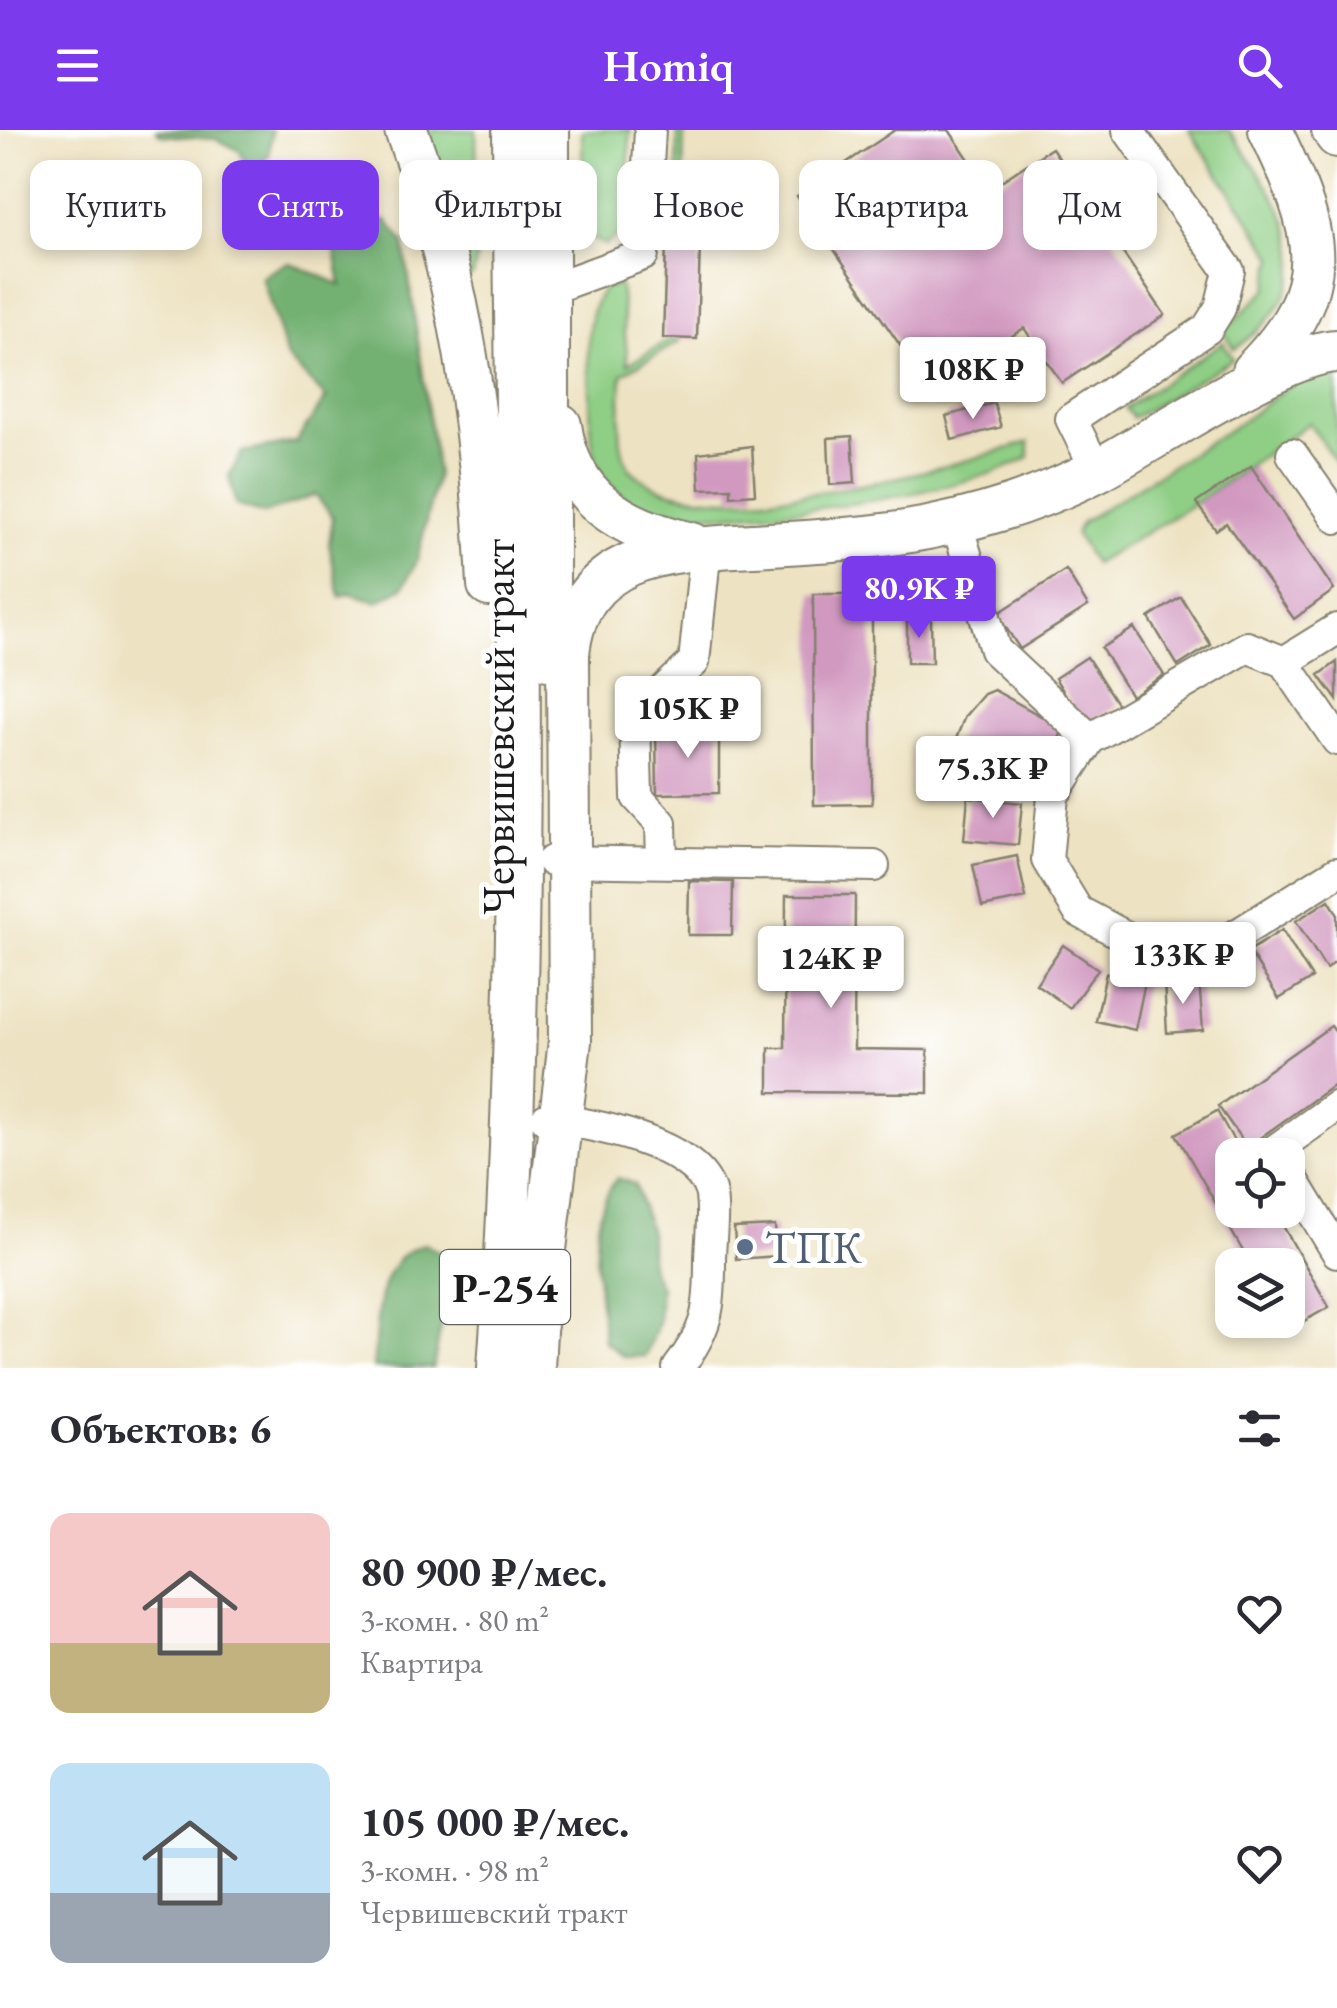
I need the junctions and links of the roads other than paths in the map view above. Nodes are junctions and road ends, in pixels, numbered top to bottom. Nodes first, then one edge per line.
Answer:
1 (406, 130) edge
2 (514, 130) edge
3 (548, 130) edge
4 (650, 130) edge
5 (1128, 130) edge
6 (1270, 130) edge
7 (1337, 224) edge
8 (546, 290) junction
9 (547, 336) junction
10 (1337, 351) edge
11 (1212, 406) junction
12 (1292, 454) dead end
13 (1096, 471) junction
14 (1337, 518) edge
15 (956, 522) junction
16 (706, 548) junction
17 (1337, 629) edge
18 (1284, 662) junction
19 (1090, 739) junction
20 (1337, 740) edge
21 (559, 861) junction
22 (662, 862) junction
23 (874, 866) dead end
24 (1337, 872) edge
25 (1337, 1106) edge
26 (554, 1119) junction
27 (1292, 1138) edge
28 (1305, 1199) edge
29 (509, 1206) junction
30 (1337, 1252) edge
31 (499, 1368) edge
32 (532, 1368) edge
33 (678, 1368) edge

1 - 29 highway
2 - 29 highway, Червишевский тракт
3 - 8 highway, Червишевский тракт
4 - 8 lane
5 - 13 lane
6 - 7 highway
6 - 11 highway
8 - 9 highway, Червишевский тракт
9 - 16 highway
9 - 21 highway, Червишевский тракт
10 - 11 highway
11 - 13 highway
12 - 14 lane
13 - 15 highway
15 - 16 highway
15 - 19 lane
16 - 21 highway
16 - 22 lane
17 - 18 lane
18 - 19 lane
18 - 20 lane
19 - 24 lane
21 - 22 lane
21 - 26 highway
22 - 23 lane
25 - 27 lane
26 - 32 highway, Р-254
26 - 33 lane
28 - 30 lane
29 - 31 highway, Р-254

